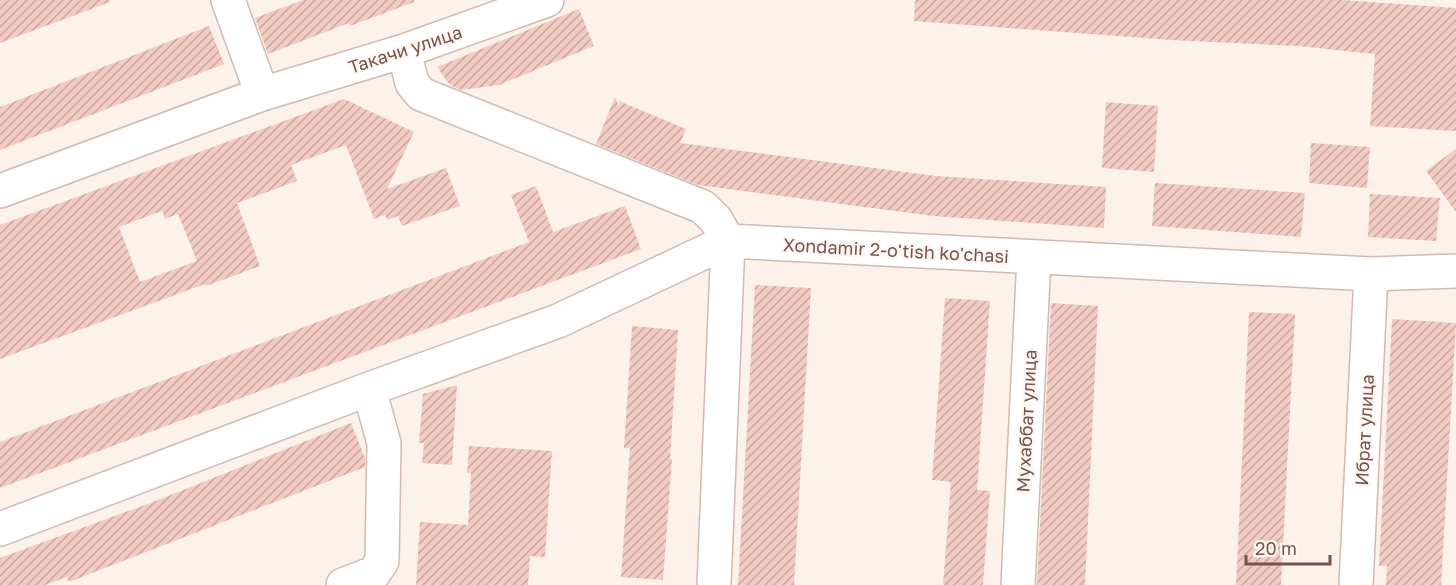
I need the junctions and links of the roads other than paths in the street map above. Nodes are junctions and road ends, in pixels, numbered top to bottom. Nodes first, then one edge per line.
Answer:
1 (228, 0) edge
2 (547, 0) edge
3 (404, 51) junction
4 (262, 94) junction
5 (0, 191) edge
6 (729, 241) junction
7 (1034, 257) junction
8 (1456, 271) edge
9 (1371, 274) junction
10 (369, 389) junction
11 (0, 529) edge
12 (343, 585) edge
13 (714, 585) edge
14 (1018, 585) edge
15 (1356, 585) edge

1 - 4 street
2 - 3 street, Такачи улица
3 - 4 street, Такачи улица
3 - 6 street
4 - 5 street, Такачи улица
6 - 7 street, Xondamir 2-o'tish ko'chasi
6 - 10 street
6 - 13 street
7 - 9 street, Xondamir 2-o'tish ko'chasi
7 - 14 street, Мухаббат улица
8 - 9 street, Xondamir 2-o'tish ko'chasi
9 - 15 street, Ибрат улица
10 - 11 street
10 - 12 street

